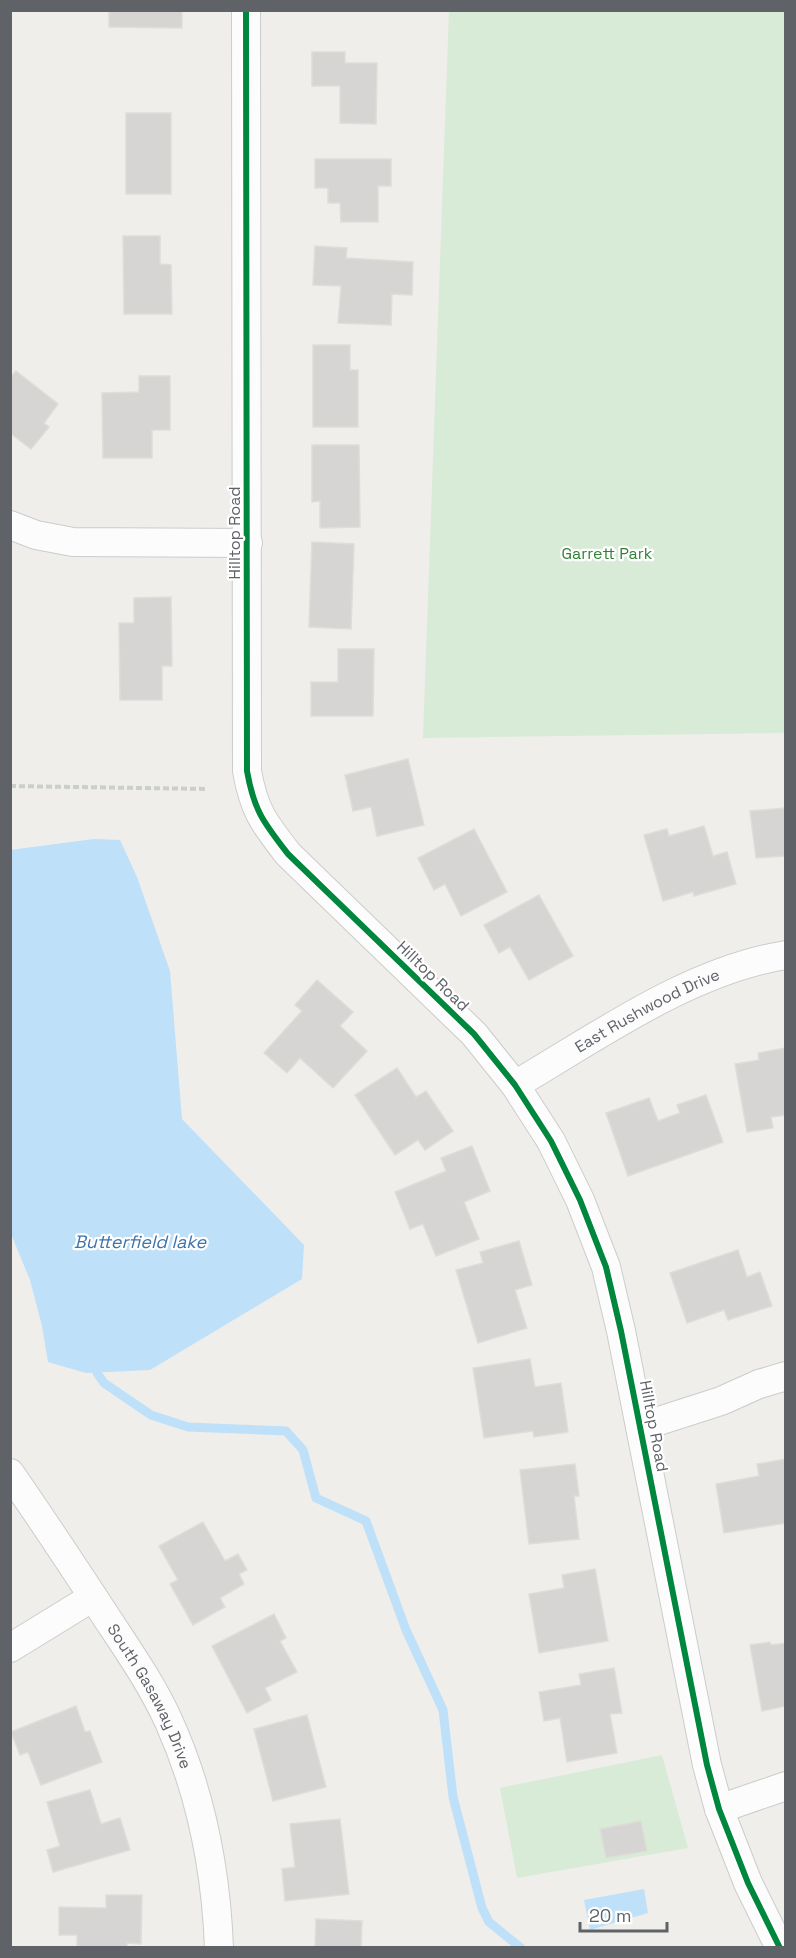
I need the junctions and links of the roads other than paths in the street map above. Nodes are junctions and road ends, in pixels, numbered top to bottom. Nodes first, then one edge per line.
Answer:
1 (246, 10) edge
2 (10, 525) edge
3 (248, 543) junction
4 (786, 955) edge
5 (515, 1086) junction
6 (786, 1376) edge
7 (640, 1427) junction
8 (10, 1473) edge
9 (93, 1597) junction
10 (10, 1648) edge
11 (786, 1786) edge
12 (719, 1809) junction
13 (219, 1947) edge
14 (780, 1947) edge

1 - 3 street, Hilltop Road
2 - 3 street
3 - 5 street, Hilltop Road
4 - 5 street, East Rushwood Drive
5 - 7 street, Hilltop Road
6 - 7 street
7 - 12 street, Hilltop Road
8 - 9 street, South Gasaway Drive
9 - 10 street
9 - 13 street, South Gasaway Drive
11 - 12 street
12 - 14 street, Hilltop Road

